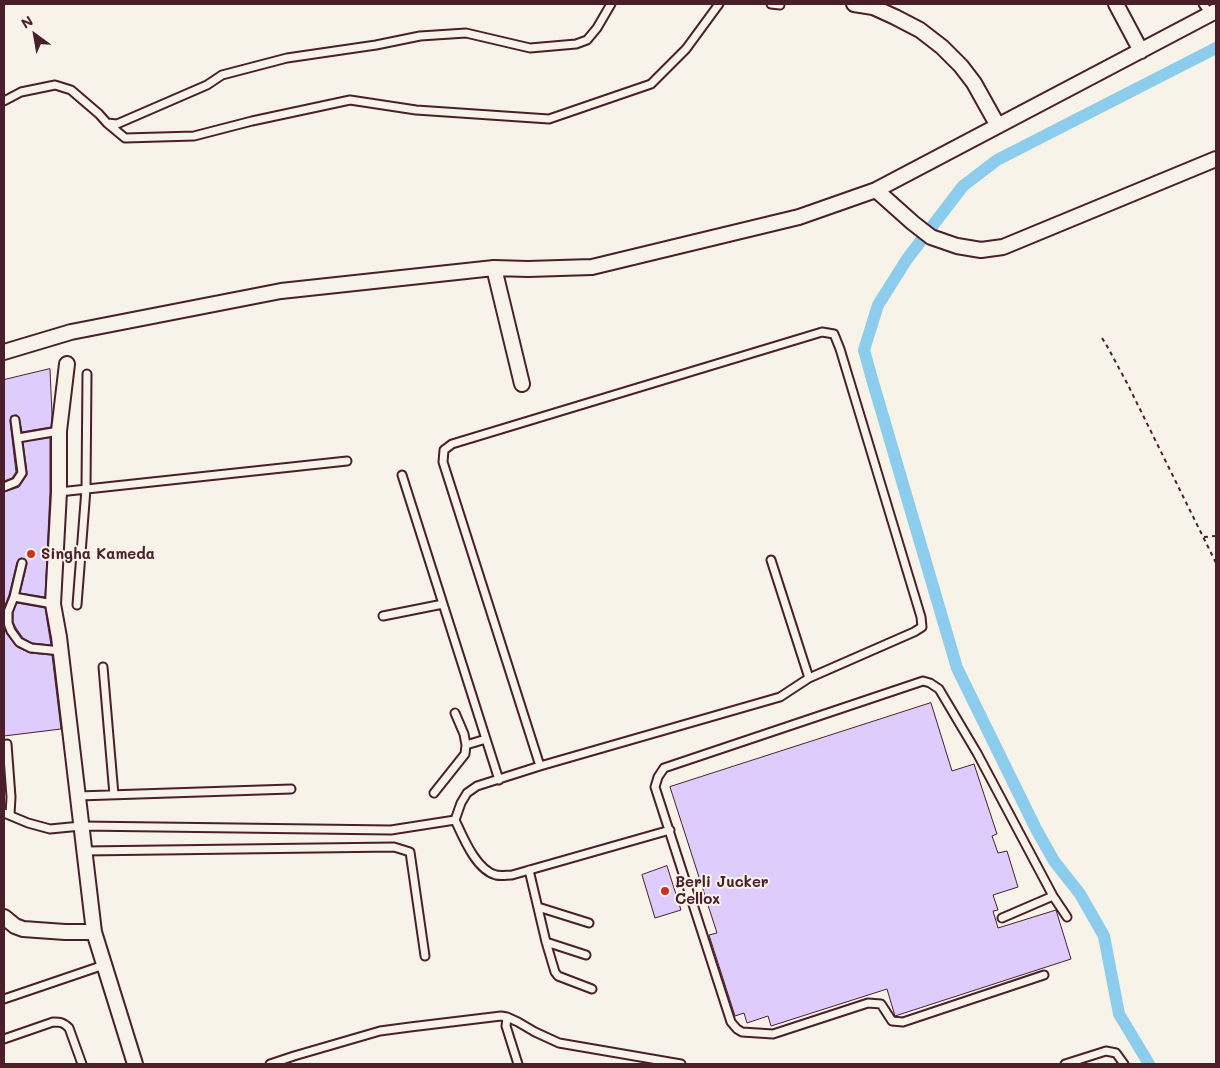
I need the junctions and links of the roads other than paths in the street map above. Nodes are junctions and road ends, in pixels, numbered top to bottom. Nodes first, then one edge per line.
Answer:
1 (611, 4) edge
2 (719, 4) edge
3 (771, 4) edge
4 (854, 4) edge
5 (1116, 4) edge
6 (780, 5) edge
7 (1210, 10) edge
8 (1141, 51) junction
9 (4, 101) edge
10 (107, 123) junction
11 (998, 126) junction
12 (1216, 159) edge
13 (876, 190) junction
14 (494, 268) junction
15 (4, 352) edge
16 (67, 364) dead end
17 (87, 374) dead end
18 (522, 384) dead end
19 (15, 420) dead end
20 (59, 431) junction
21 (18, 438) junction
22 (347, 461) dead end
23 (402, 475) dead end
24 (4, 487) edge
25 (86, 489) junction
26 (59, 492) junction
27 (771, 560) dead end
28 (22, 563) dead end
29 (14, 597) junction
30 (54, 604) junction
31 (443, 604) junction
32 (77, 605) dead end
33 (383, 616) dead end
34 (6, 617) edge
35 (61, 651) junction
36 (103, 667) dead end
37 (809, 678) junction
38 (455, 713) dead end
39 (486, 739) junction
40 (7, 744) dead end
41 (466, 745) junction
42 (540, 766) junction
43 (498, 780) junction
44 (291, 789) dead end
45 (434, 794) dead end
46 (114, 795) junction
47 (78, 796) junction
48 (7, 814) edge
49 (455, 820) junction
50 (81, 826) junction
51 (670, 830) junction
52 (84, 850) junction
53 (529, 870) junction
54 (1053, 896) junction
55 (538, 907) junction
56 (4, 917) edge
57 (1067, 917) dead end
58 (1002, 918) dead end
59 (589, 924) dead end
60 (94, 932) junction
61 (546, 942) junction
62 (586, 955) dead end
63 (425, 956) dead end
64 (104, 965) junction
65 (1044, 975) dead end
66 (592, 988) dead end
67 (4, 999) edge
68 (507, 1017) junction
69 (4, 1039) edge
70 (82, 1064) edge
71 (135, 1064) edge
72 (270, 1064) edge
73 (518, 1064) edge
74 (681, 1064) edge
75 (1065, 1064) edge
76 (1124, 1064) edge

1 - 10 lane
2 - 10 lane
3 - 6 lane
4 - 11 street
5 - 8 street
7 - 8 street
8 - 11 street
9 - 10 lane
11 - 13 street
12 - 13 street
13 - 14 street
14 - 15 street
14 - 18 street
16 - 20 street
17 - 25 lane
19 - 21 lane
20 - 21 lane
20 - 26 street
21 - 24 lane
22 - 25 lane
23 - 31 lane
25 - 26 lane
25 - 32 lane
26 - 30 street
27 - 37 lane
28 - 29 lane
29 - 30 lane
29 - 34 lane
30 - 35 street
31 - 33 lane
31 - 39 lane
34 - 35 lane
35 - 47 street
36 - 46 lane
37 - 42 lane
37 - 42 lane
38 - 41 lane
39 - 41 lane
39 - 43 lane
40 - 48 lane
41 - 45 lane
42 - 43 lane
43 - 49 lane
44 - 46 lane
46 - 47 lane
47 - 50 street
48 - 50 lane
49 - 50 lane
49 - 53 lane
50 - 52 street
51 - 53 lane
51 - 54 lane
51 - 65 lane
52 - 60 street
52 - 63 lane
53 - 55 lane
54 - 57 lane
54 - 58 lane
55 - 59 lane
55 - 61 lane
56 - 60 street
60 - 64 street
61 - 62 lane
61 - 66 lane
64 - 67 lane
64 - 71 street
68 - 72 lane
68 - 73 lane
68 - 74 lane
69 - 70 lane
75 - 76 lane

